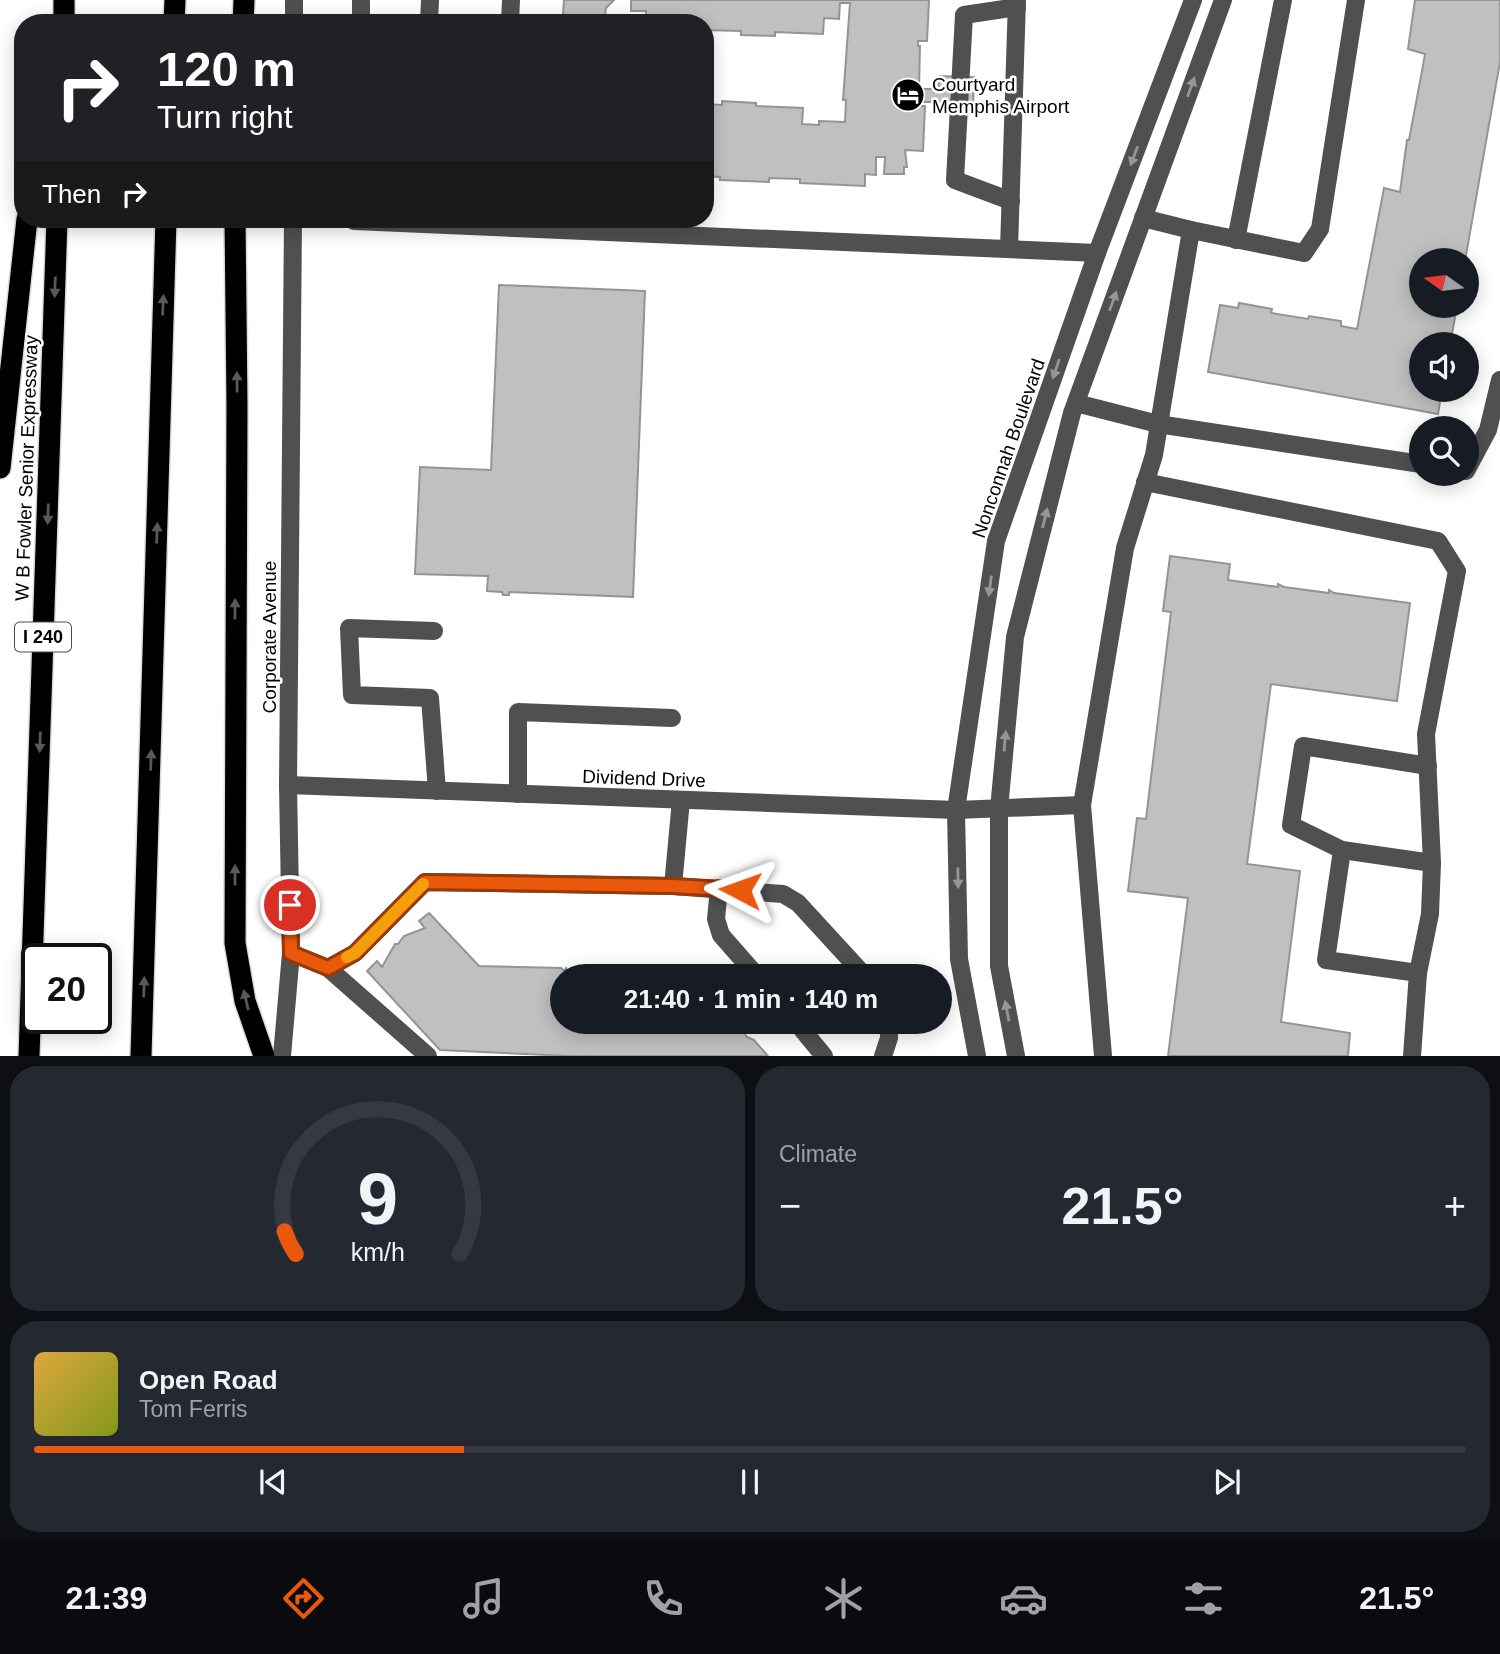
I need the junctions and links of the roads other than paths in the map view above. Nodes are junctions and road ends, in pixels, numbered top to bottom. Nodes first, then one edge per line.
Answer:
1 (1192, 0) edge
2 (1223, 0) edge
3 (1283, 0) edge
4 (1356, 0) edge
5 (1017, 4) edge
6 (1011, 201) junction
7 (1143, 218) junction
8 (26, 228) edge
9 (57, 228) edge
10 (166, 228) edge
11 (235, 228) edge
12 (293, 228) edge
13 (598, 228) edge
14 (1191, 230) junction
15 (1236, 240) junction
16 (1009, 249) junction
17 (1097, 253) junction
18 (1500, 380) edge
19 (1076, 403) junction
20 (1158, 424) junction
21 (1479, 447) edge
22 (1409, 462) edge
23 (0, 468) edge
24 (1145, 481) junction
25 (434, 631) dead end
26 (671, 718) dead end
27 (1428, 766) junction
28 (288, 785) junction
29 (437, 791) junction
30 (518, 794) junction
31 (681, 800) junction
32 (1082, 805) junction
33 (999, 809) junction
34 (956, 810) junction
35 (1342, 850) junction
36 (1432, 863) junction
37 (673, 886) junction
38 (719, 888) junction
39 (291, 953) junction
40 (746, 964) edge
41 (854, 964) edge
42 (328, 968) junction
43 (1418, 973) junction
44 (806, 1034) edge
45 (889, 1034) edge
46 (29, 1055) edge
47 (141, 1055) edge
48 (264, 1055) edge
49 (282, 1055) edge
50 (428, 1055) edge
51 (824, 1055) edge
52 (883, 1055) edge
53 (977, 1055) edge
54 (1016, 1055) edge
55 (1103, 1055) edge
56 (1412, 1055) edge

1 -> 17 street, Nonconnah Boulevard
7 -> 2 street
3 - 15 street
4 - 15 street
5 - 6 street
5 - 6 street
6 - 16 street
7 - 14 street
19 -> 7 street
8 - 23 highway
9 -> 46 highway, W B Fowler Senior Expressway / I 240
47 -> 10 highway
48 -> 11 highway
12 - 28 street, Corporate Avenue
13 - 16 street
14 - 15 street
14 - 20 street
16 - 17 street
17 -> 34 street, Nonconnah Boulevard
18 - 21 street
19 - 20 street
33 -> 19 street
20 - 22 street
20 - 24 street
24 - 27 street
24 - 32 street
25 - 29 street
26 - 30 street
27 - 35 street
27 - 36 street
28 - 29 street, Dividend Drive
28 - 39 street, Corporate Avenue
29 - 30 street, Dividend Drive
30 - 31 street, Dividend Drive
31 - 34 street, Dividend Drive
31 - 37 street
32 - 33 street, Dividend Drive
32 - 55 street
33 - 34 street, Dividend Drive
54 -> 33 street
34 -> 53 street, Nonconnah Boulevard
35 - 36 street
35 - 43 street
36 - 43 street
37 - 38 street
37 - 42 street
38 - 40 street
38 - 41 street
39 - 42 street
39 - 49 street, Corporate Avenue
42 - 50 street
43 - 56 street
44 - 51 street
45 - 52 street

